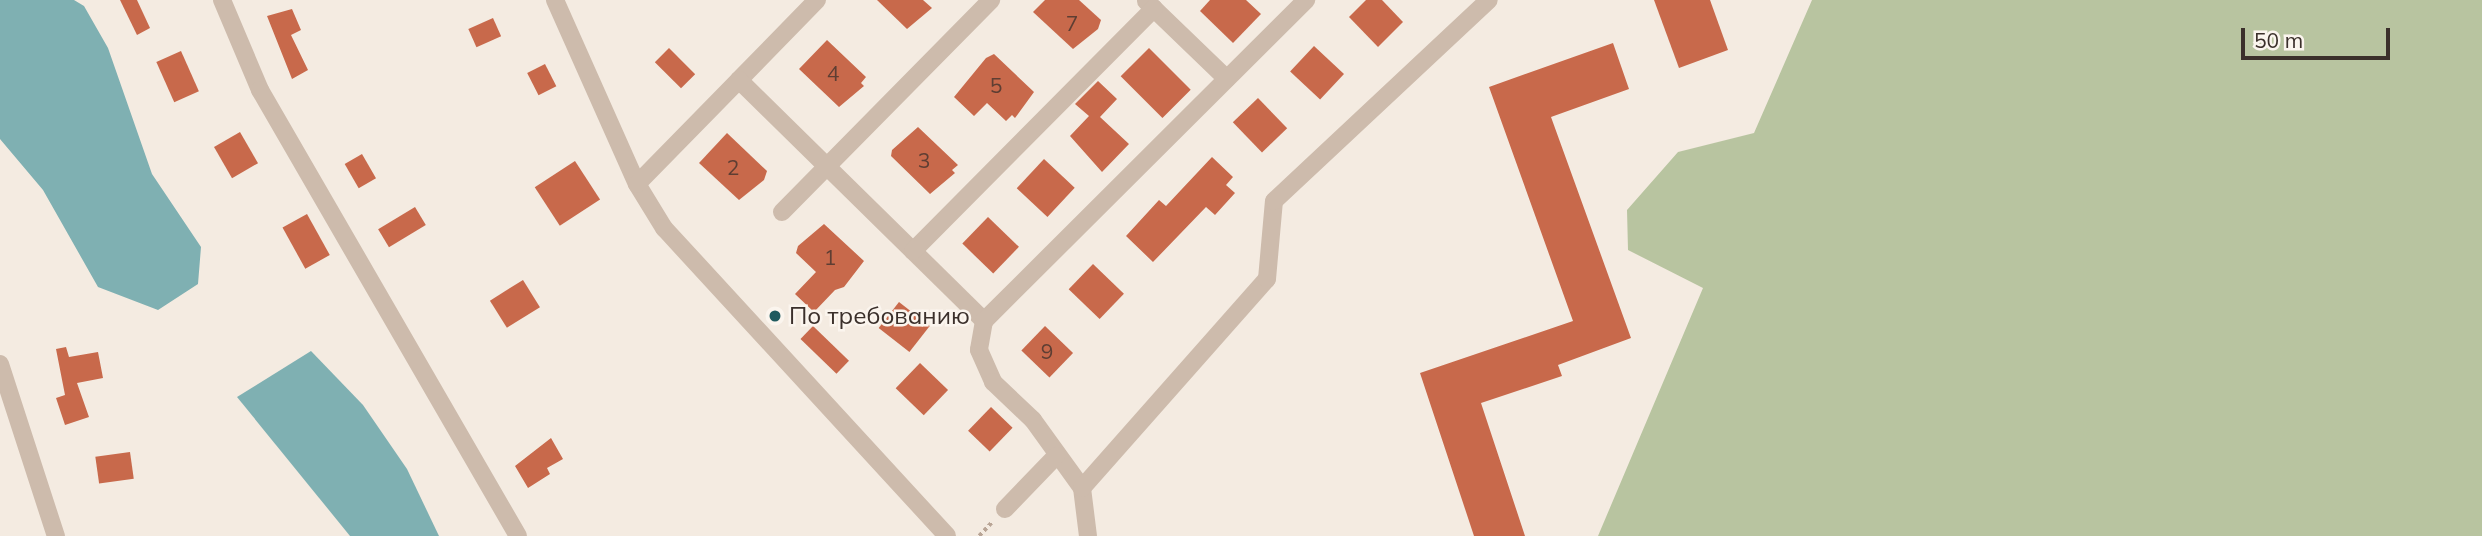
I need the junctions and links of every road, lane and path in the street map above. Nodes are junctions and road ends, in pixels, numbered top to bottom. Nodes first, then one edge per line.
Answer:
1 (222, 0) edge
2 (555, 0) edge
3 (817, 0) edge
4 (991, 0) edge
5 (1306, 0) edge
6 (1489, 0) edge
7 (1150, 4) edge
8 (1227, 79) junction
9 (739, 80) junction
10 (827, 166) junction
11 (637, 184) junction
12 (782, 212) dead end
13 (912, 251) junction
14 (984, 321) junction
15 (0, 365) edge
16 (1056, 456) junction
17 (1082, 488) junction
18 (1005, 509) dead end
19 (56, 536) edge
20 (518, 536) edge
21 (947, 536) edge
22 (1088, 536) edge

1 - 20 street
2 - 11 street
3 - 9 street
4 - 10 street
5 - 8 street
6 - 17 street
7 - 8 street
7 - 13 street
8 - 14 street
9 - 10 street
9 - 11 street
10 - 12 street
10 - 13 street
11 - 21 street
13 - 14 street
14 - 16 street
15 - 19 street
16 - 17 street
16 - 18 street
17 - 22 street

